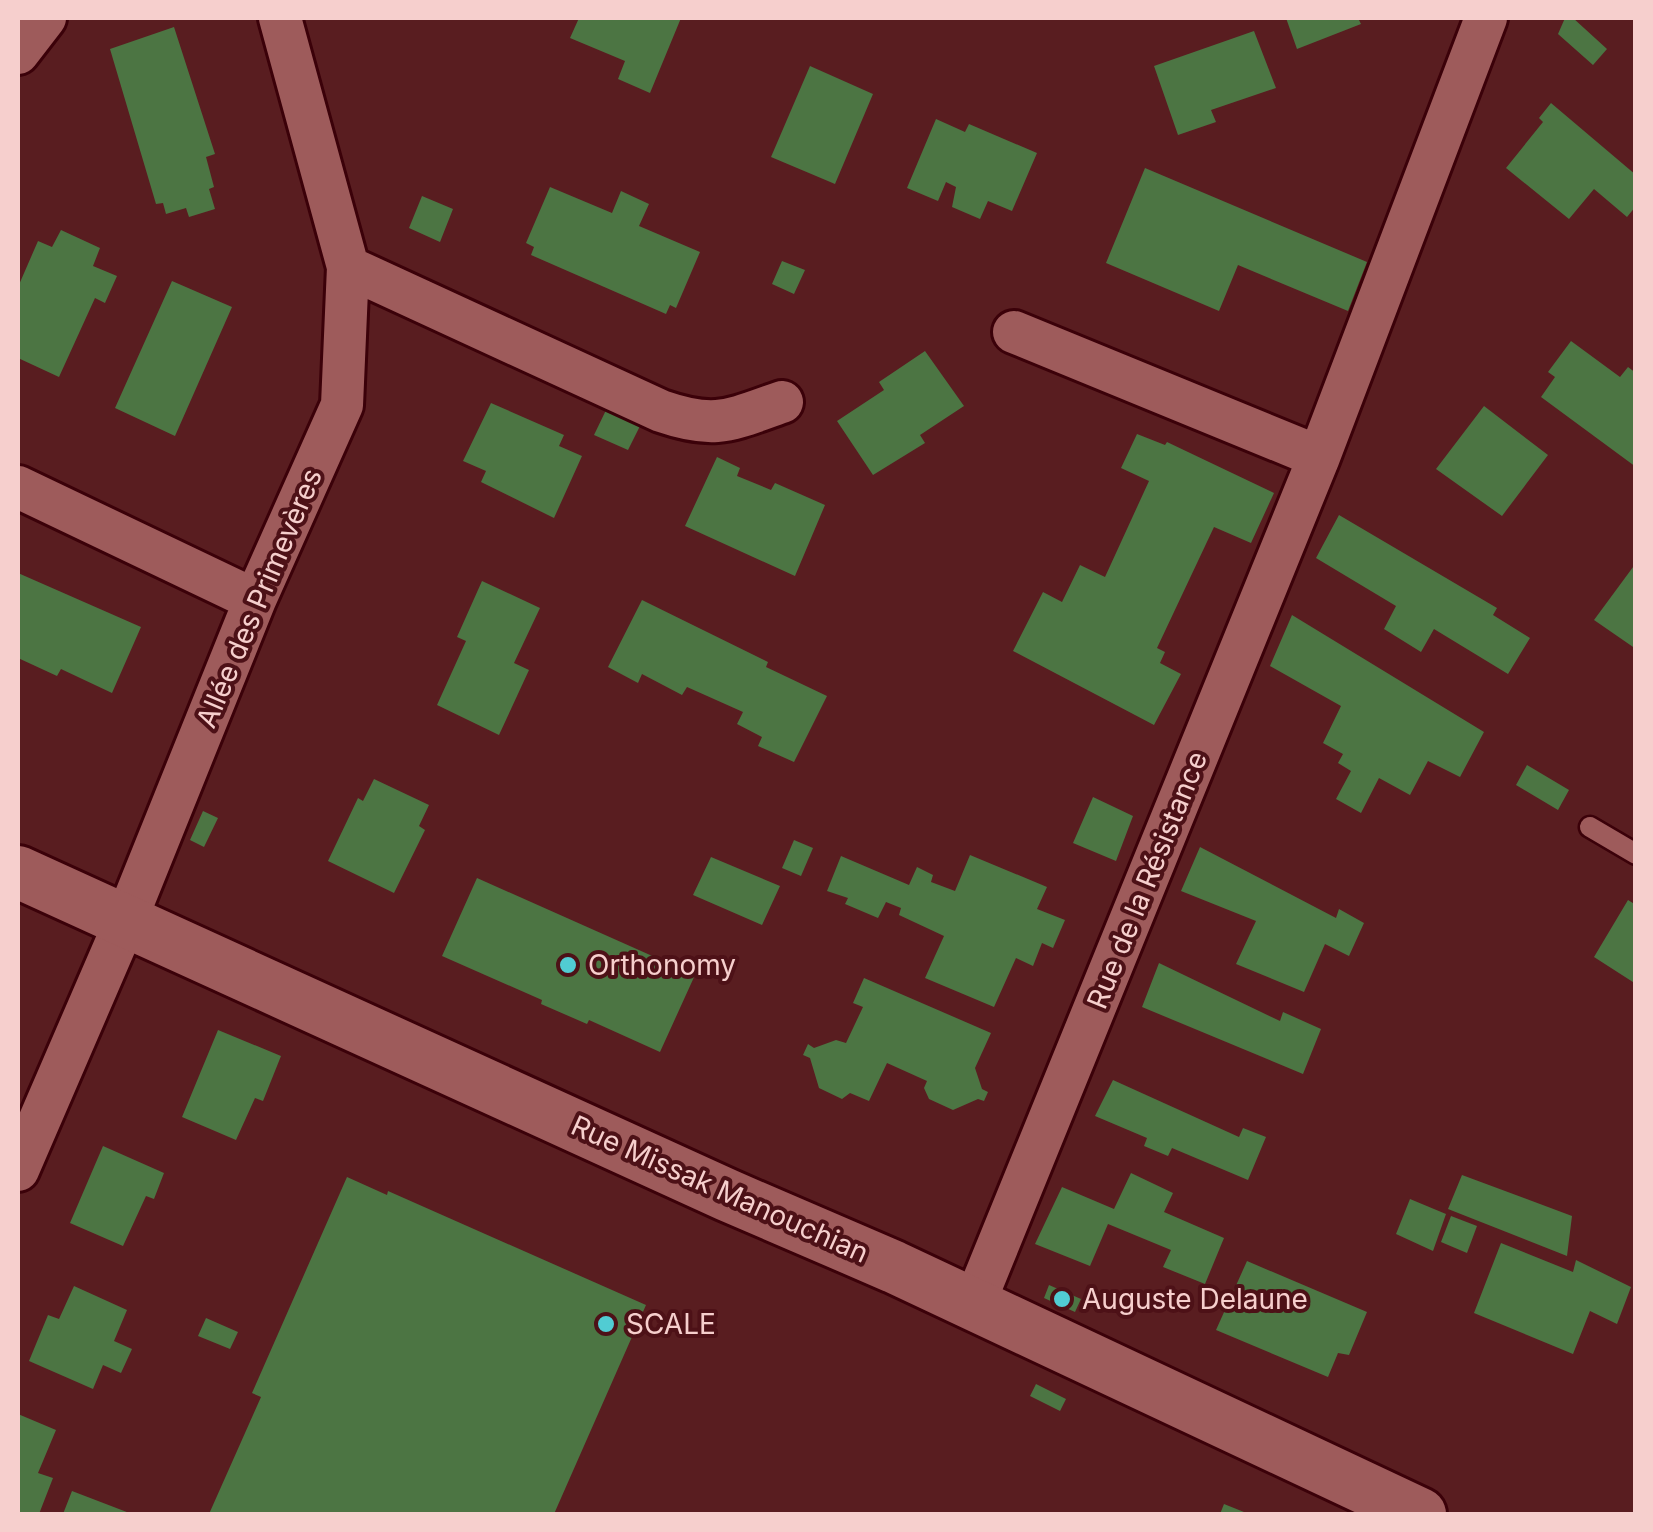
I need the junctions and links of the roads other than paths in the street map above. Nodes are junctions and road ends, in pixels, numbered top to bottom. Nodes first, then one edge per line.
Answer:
1 (45, 18) edge
2 (280, 18) edge
3 (1486, 18) edge
4 (18, 53) edge
5 (348, 267) junction
6 (1014, 332) dead end
7 (782, 402) dead end
8 (1319, 456) junction
9 (18, 487) edge
10 (254, 600) junction
11 (1590, 827) dead end
12 (1636, 854) edge
13 (18, 872) edge
14 (126, 920) junction
15 (18, 1170) edge
16 (974, 1304) junction
17 (1420, 1514) edge

1 - 4 street
2 - 5 street, Allée des Primevères
3 - 8 street, Rue de la Résistance
5 - 7 street
5 - 10 street, Allée des Primevères
6 - 8 street
8 - 16 street, Rue de la Résistance
9 - 10 street
10 - 14 street, Allée des Primevères
11 - 12 lane
13 - 14 street, Rue Missak Manouchian
14 - 15 street, Allée des Primevères
14 - 16 street, Rue Missak Manouchian
16 - 17 street, Rue Missak Manouchian

